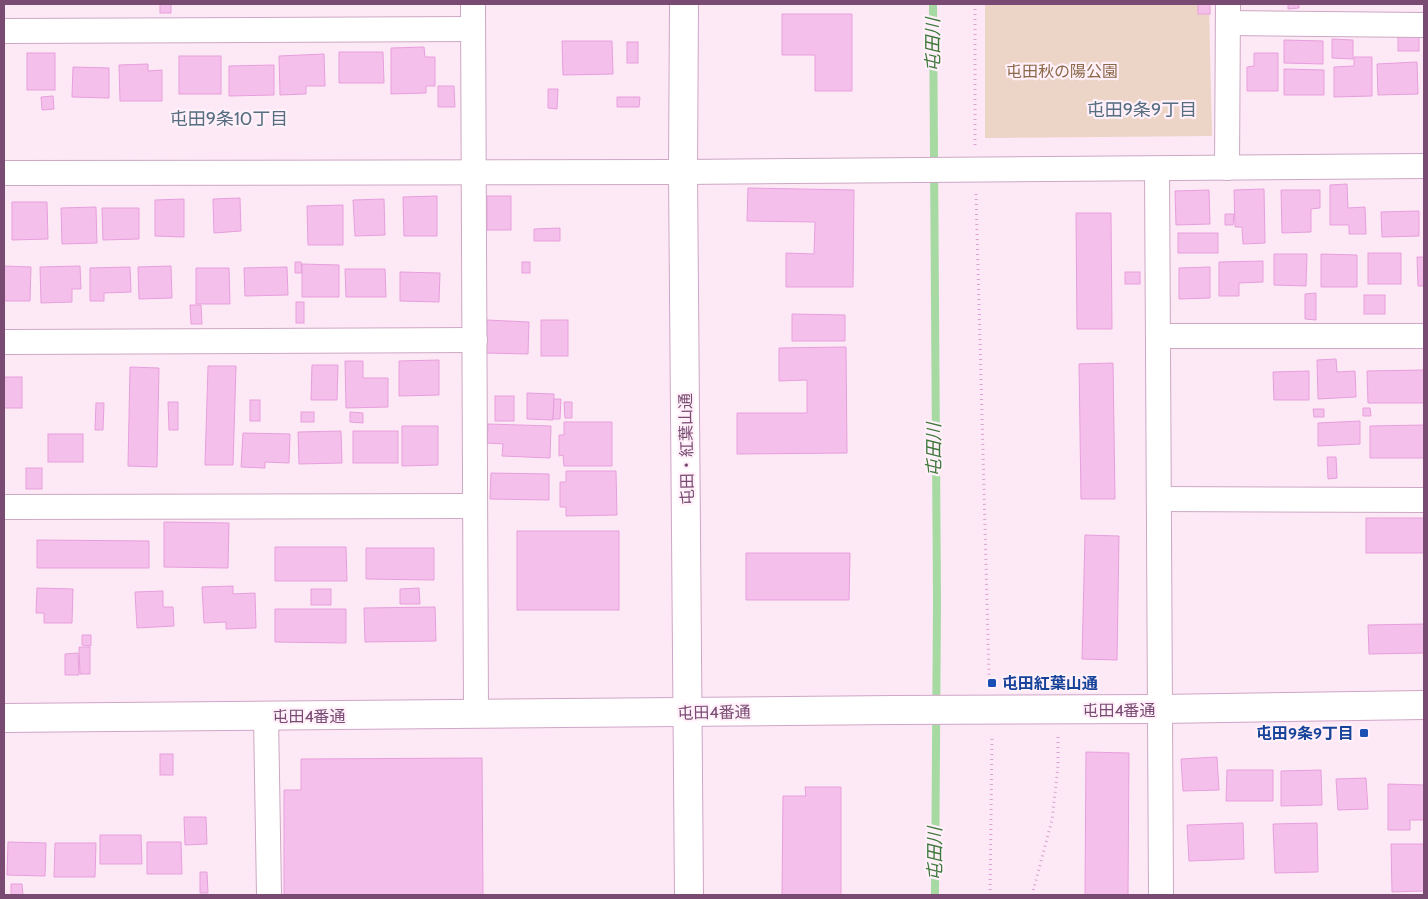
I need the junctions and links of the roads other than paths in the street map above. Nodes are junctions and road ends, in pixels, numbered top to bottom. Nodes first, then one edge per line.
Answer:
1 (473, 4) edge
2 (684, 4) edge
3 (1228, 13) edge
4 (1424, 25) edge
5 (474, 29) junction
6 (4, 30) edge
7 (1424, 166) edge
8 (1226, 168) junction
9 (1158, 169) junction
10 (475, 172) junction
11 (684, 172) junction
12 (4, 173) edge
13 (1158, 336) junction
14 (1424, 336) edge
15 (475, 340) junction
16 (4, 342) edge
17 (1159, 499) junction
18 (1424, 500) edge
19 (476, 506) junction
20 (4, 507) edge
21 (1424, 705) edge
22 (1160, 709) junction
23 (689, 713) junction
24 (476, 714) junction
25 (266, 716) junction
26 (4, 718) edge
27 (268, 895) edge
28 (690, 895) edge
29 (1161, 895) edge

1 - 5 street
2 - 11 street, 屯田・紅葉山通
3 - 4 street
3 - 8 street
5 - 6 street
5 - 10 street
7 - 8 street
8 - 9 street
9 - 11 street
9 - 13 street
10 - 11 street
10 - 12 street
10 - 15 street
11 - 23 street, 屯田・紅葉山通
13 - 14 street
13 - 17 street
15 - 16 street
15 - 19 street
17 - 18 street
17 - 22 street
19 - 20 street
19 - 24 street
21 - 22 street, 屯田4番通
22 - 23 street, 屯田4番通
22 - 29 street
23 - 24 street, 屯田4番通
23 - 28 street, 屯田・紅葉山通
24 - 25 street, 屯田4番通
25 - 26 street, 屯田4番通
25 - 27 street

